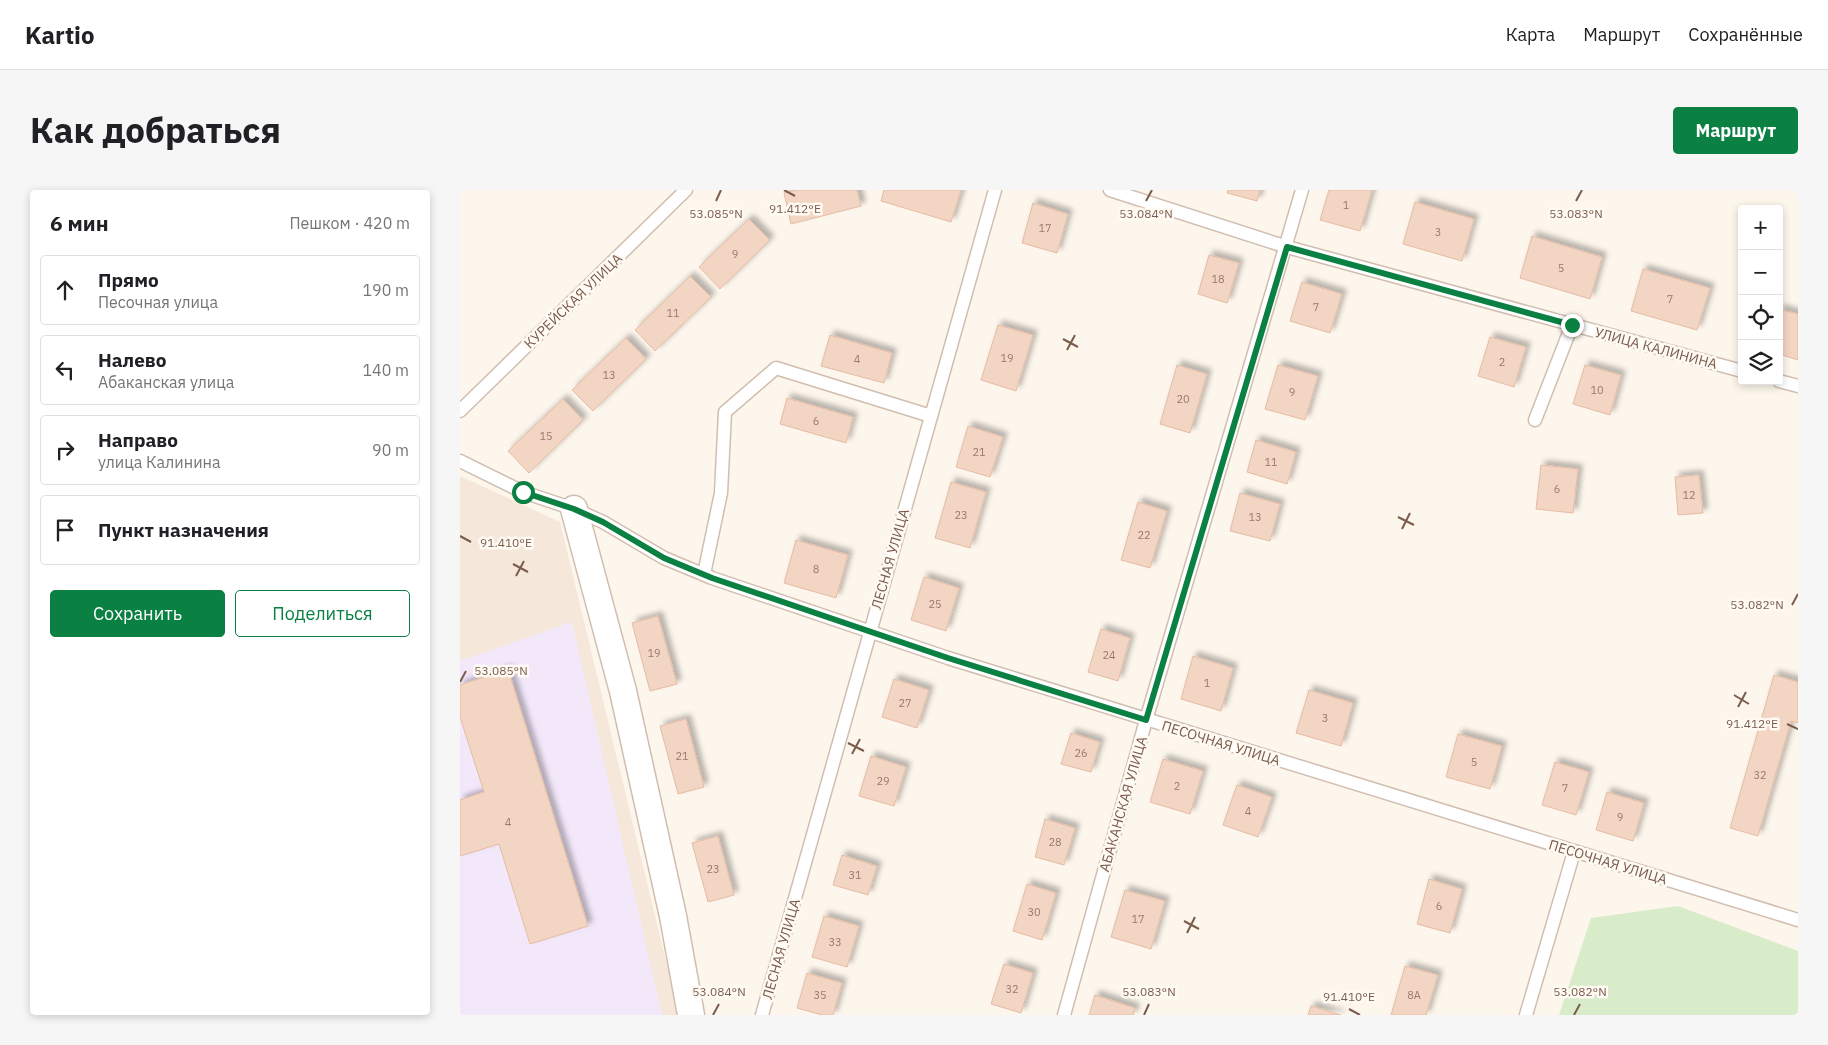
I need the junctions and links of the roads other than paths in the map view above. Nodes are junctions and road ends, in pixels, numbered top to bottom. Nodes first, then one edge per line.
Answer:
1 (686, 190) edge
2 (995, 190) edge
3 (1110, 190) edge
4 (1302, 190) edge
5 (1287, 247) junction
6 (1572, 325) junction
7 (1738, 370) edge
8 (1783, 382) edge
9 (1798, 386) edge
10 (460, 411) edge
11 (931, 416) junction
12 (1535, 420) dead end
13 (460, 461) edge
14 (574, 509) junction
15 (704, 574) junction
16 (870, 632) junction
17 (1146, 720) junction
18 (1574, 852) junction
19 (1798, 920) edge
20 (691, 1015) edge
21 (762, 1015) edge
22 (1064, 1015) edge
23 (1526, 1015) edge

1 - 10 lane, КУРЕЙСКАЯ УЛИЦА
2 - 11 lane, ЛЕСНАЯ УЛИЦА
3 - 5 lane, УЛИЦА КАЛИНИНА
4 - 5 lane, АБАКАНСКАЯ УЛИЦА
5 - 6 lane, УЛИЦА КАЛИНИНА
5 - 17 lane, АБАКАНСКАЯ УЛИЦА
6 - 7 lane, УЛИЦА КАЛИНИНА
6 - 12 lane
8 - 9 lane
11 - 15 lane
11 - 16 lane, ЛЕСНАЯ УЛИЦА
13 - 14 lane, ПЕСОЧНАЯ УЛИЦА
14 - 15 lane, ПЕСОЧНАЯ УЛИЦА
14 - 20 street
15 - 16 lane, ПЕСОЧНАЯ УЛИЦА
16 - 17 lane, ПЕСОЧНАЯ УЛИЦА
16 - 21 lane, ЛЕСНАЯ УЛИЦА
17 - 18 lane, ПЕСОЧНАЯ УЛИЦА
17 - 22 lane, АБАКАНСКАЯ УЛИЦА
18 - 19 lane, ПЕСОЧНАЯ УЛИЦА
18 - 23 lane

